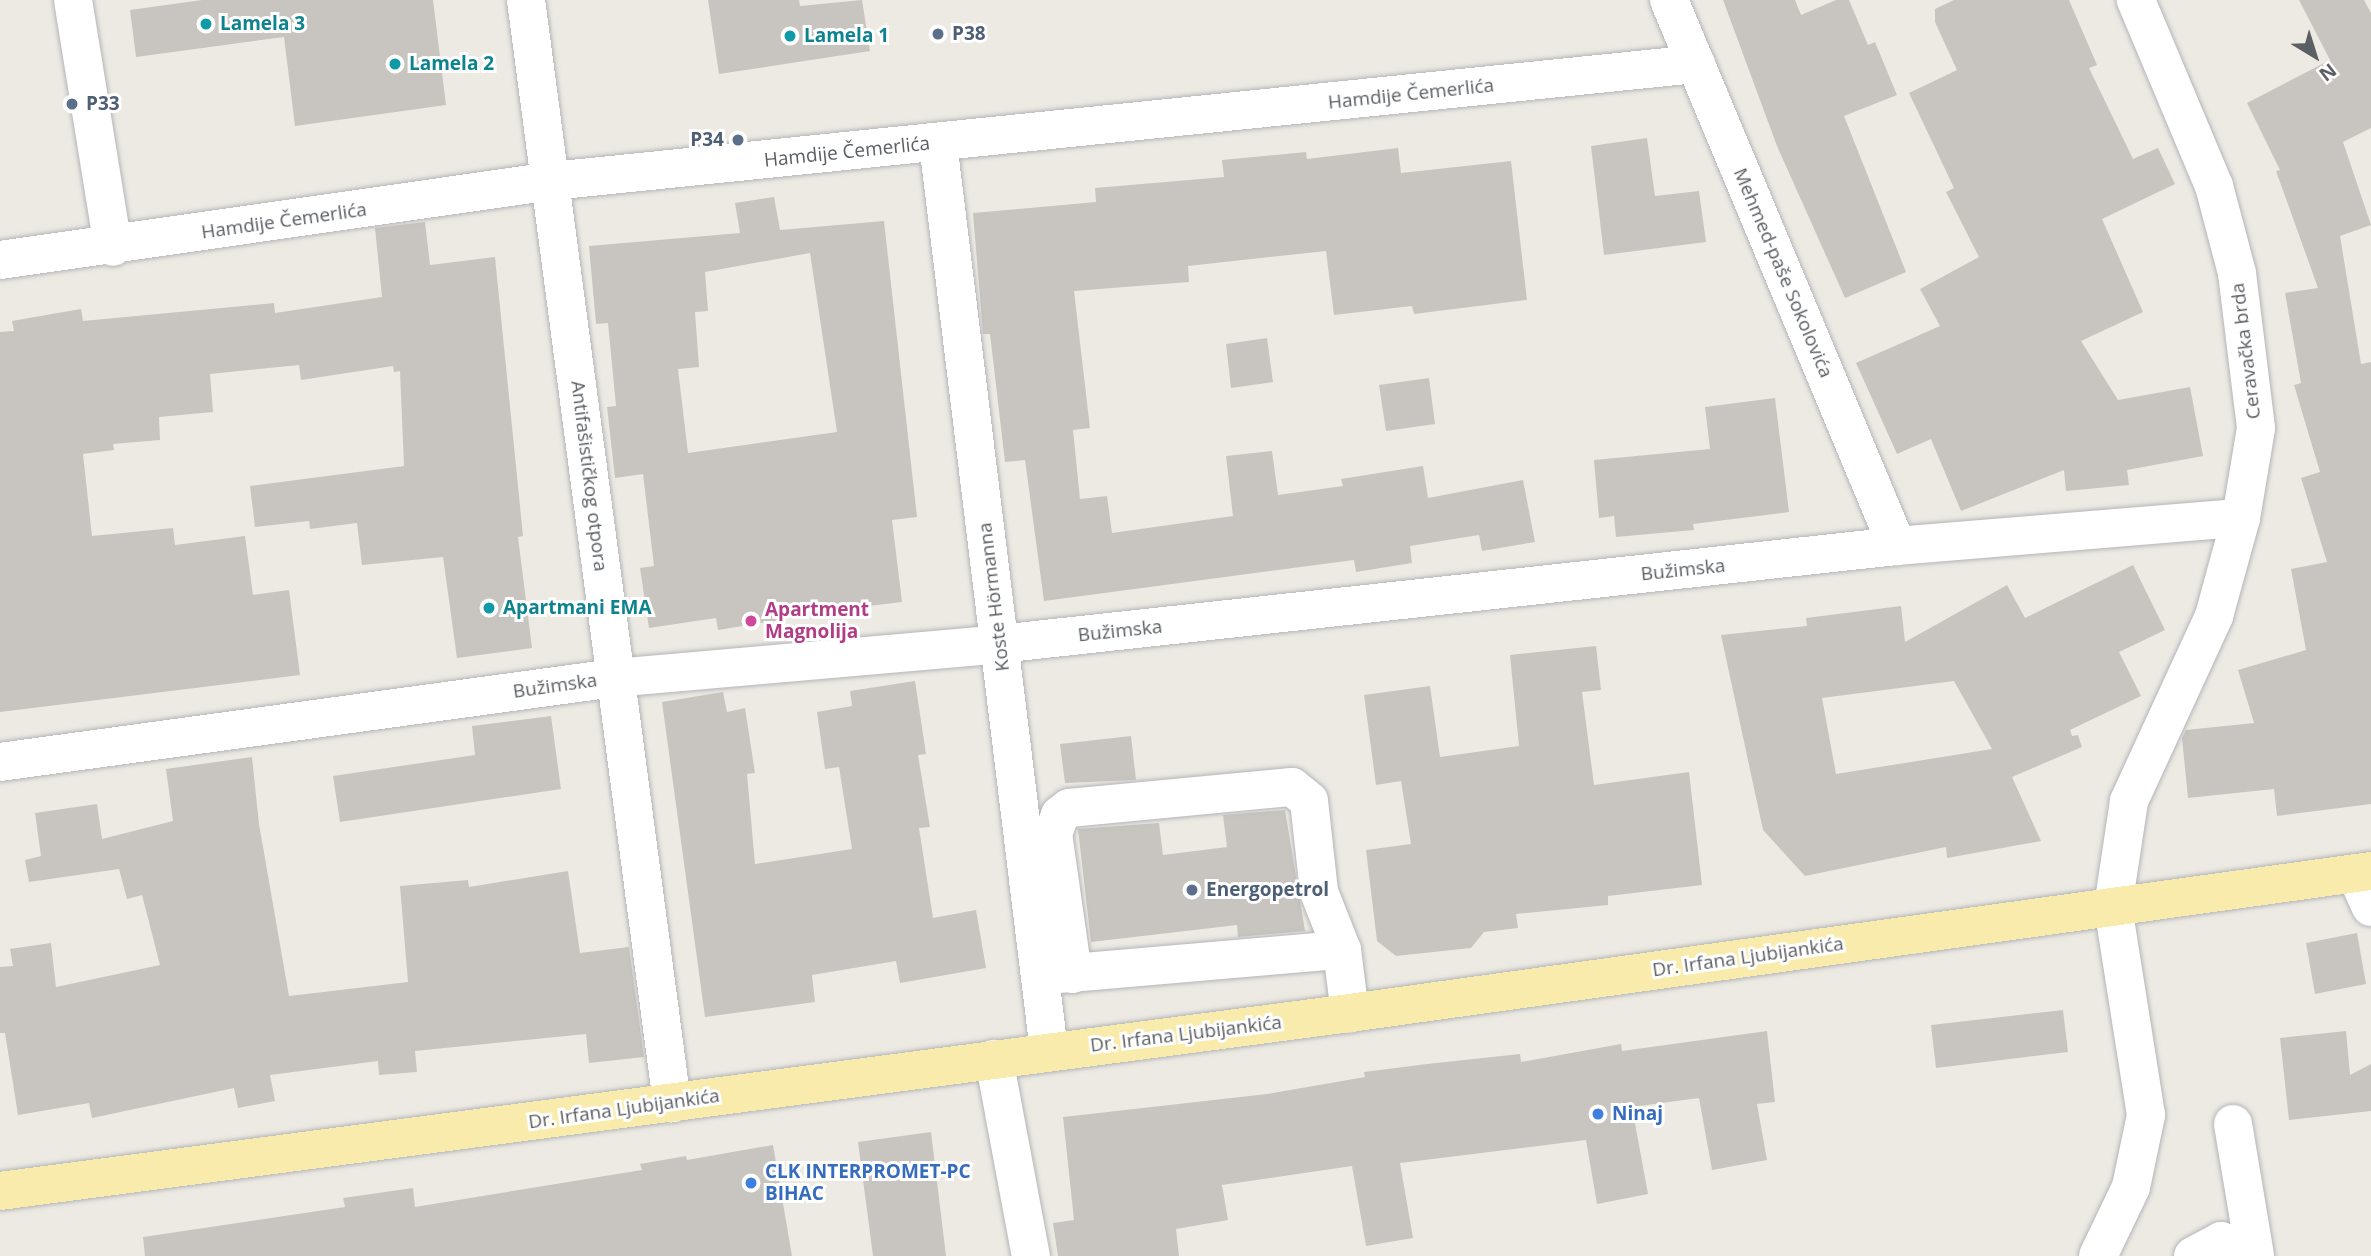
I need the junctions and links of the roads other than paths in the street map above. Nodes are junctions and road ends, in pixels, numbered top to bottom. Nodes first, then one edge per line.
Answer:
1 (73, 0) edge
2 (526, 0) edge
3 (1669, 0) edge
4 (2136, 0) edge
5 (1696, 65) junction
6 (938, 143) junction
7 (552, 181) junction
8 (113, 247) junction
9 (0, 260) edge
10 (2241, 518) junction
11 (1897, 546) junction
12 (999, 644) junction
13 (614, 678) junction
14 (0, 762) edge
15 (2366, 884) edge
16 (2113, 907) junction
17 (1342, 950) junction
18 (1056, 975) junction
19 (1350, 1013) junction
20 (1049, 1051) junction
21 (994, 1059) junction
22 (672, 1102) junction
23 (2233, 1124) dead end
24 (0, 1191) edge
25 (1031, 1256) edge
26 (2098, 1256) edge
27 (2193, 1256) edge
28 (2245, 1256) edge
29 (2255, 1256) edge

1 - 8 street
2 - 7 street, Antifašističkog otpora
3 - 5 street, Mehmed-paše Sokolovića
4 - 10 street, Ceravačka brda
5 - 6 street, Hamdije Čemerlića
5 - 11 street, Mehmed-paše Sokolovića
6 - 7 street, Hamdije Čemerlića
6 - 12 street, Koste Hörmanna
7 - 8 street, Hamdije Čemerlića
7 - 13 street, Antifašističkog otpora
8 - 9 street, Hamdije Čemerlića
10 - 11 street, Bužimska
10 - 16 street, Ceravačka brda
11 - 12 street, Bužimska
12 - 13 street, Bužimska
12 - 18 street, Koste Hörmanna
13 - 14 street, Bužimska
13 - 22 street, Antifašističkog otpora
15 - 16 main road, Dr. Irfana Ljubijankića
16 - 19 main road, Dr. Irfana Ljubijankića
16 - 26 street, Ceravačka brda
17 - 18 street
17 - 18 street
17 - 19 street
18 - 20 street, Koste Hörmanna
19 - 20 main road, Dr. Irfana Ljubijankića
20 - 21 main road, Dr. Irfana Ljubijankića
21 - 22 main road, Dr. Irfana Ljubijankića
21 - 25 street
22 - 24 main road, Dr. Irfana Ljubijankića
23 - 29 street
27 - 28 street

